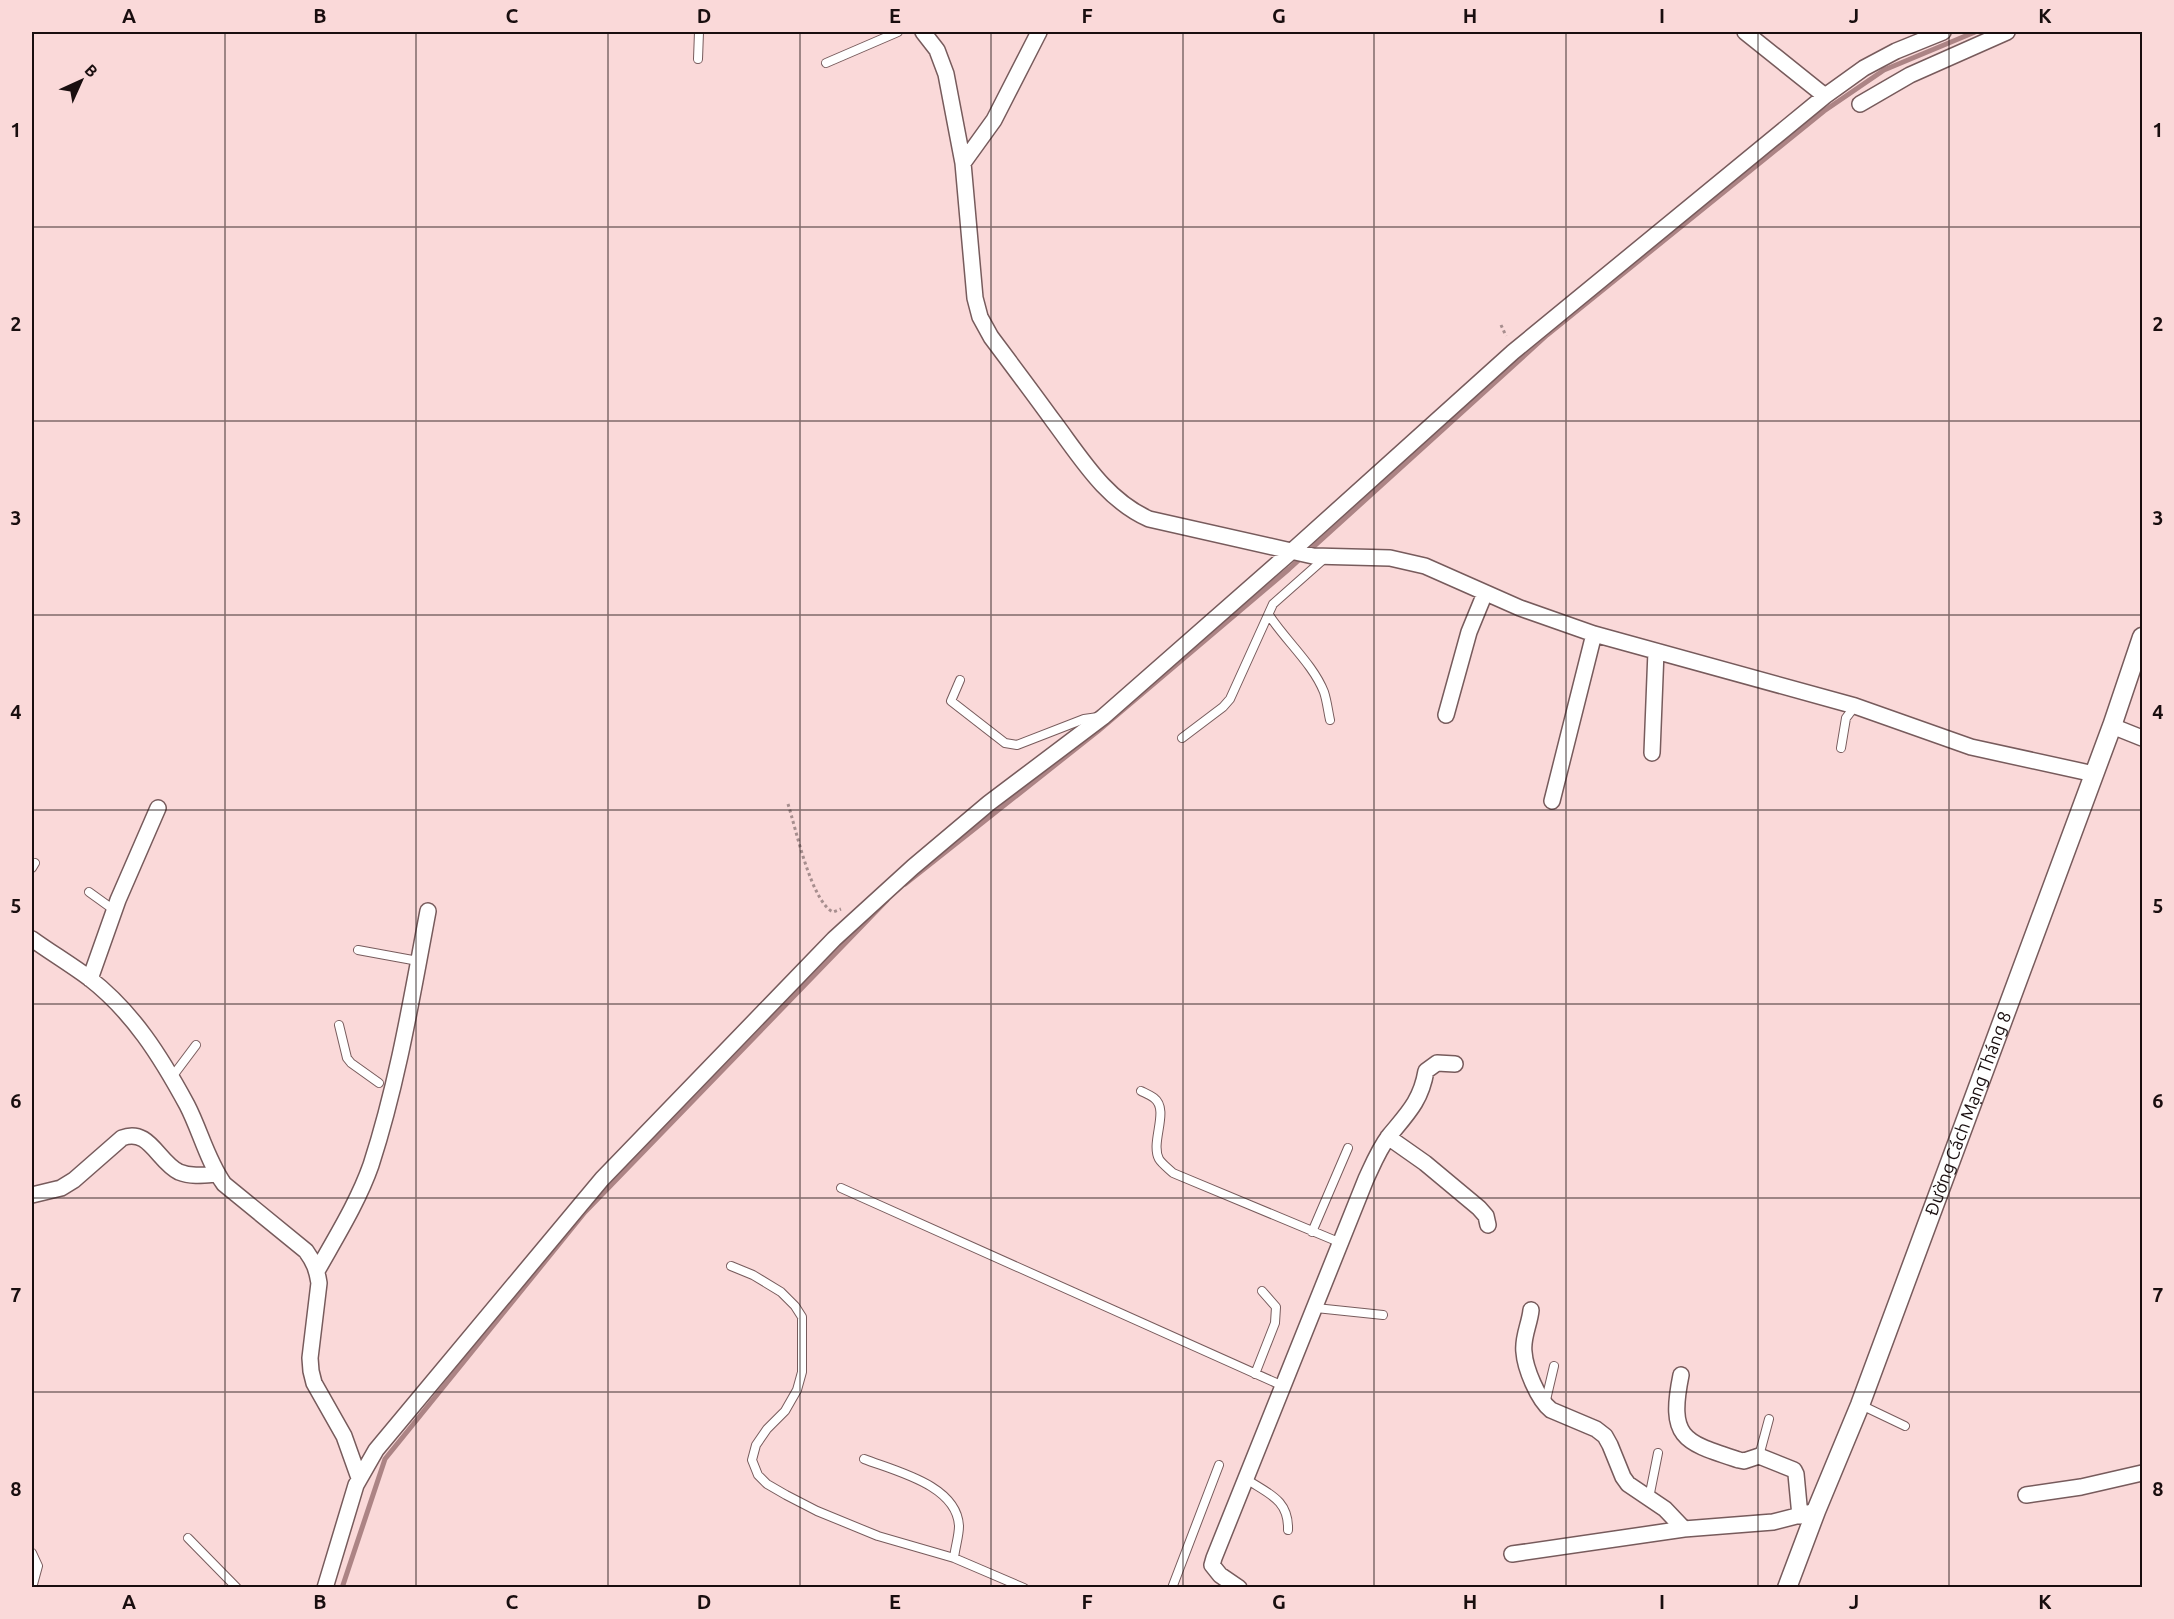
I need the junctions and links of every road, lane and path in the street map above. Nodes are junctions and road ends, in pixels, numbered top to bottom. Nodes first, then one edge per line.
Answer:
1 (699, 32) edge
2 (898, 32) edge
3 (922, 32) edge
4 (1039, 32) edge
5 (1745, 32) edge
6 (1943, 32) edge
7 (2007, 32) edge
8 (698, 59) dead end
9 (826, 63) dead end
10 (1825, 96) junction
11 (1860, 104) dead end
12 (963, 163) junction
13 (1294, 552) junction
14 (1320, 556) junction
15 (1485, 592) junction
16 (1269, 615) junction
17 (1594, 634) junction
18 (2142, 637) edge
19 (1656, 651) junction
20 (960, 680) dead end
21 (1855, 706) junction
22 (1446, 715) dead end
23 (1104, 717) junction
24 (1330, 720) dead end
25 (2112, 726) junction
26 (1182, 738) dead end
27 (2142, 738) edge
28 (1841, 748) dead end
29 (1652, 753) dead end
30 (2094, 774) junction
31 (1552, 801) dead end
32 (788, 804) dead end
33 (158, 808) dead end
34 (89, 892) dead end
35 (877, 900) junction
36 (114, 910) junction
37 (428, 910) dead end
38 (32, 939) edge
39 (358, 950) dead end
40 (418, 961) junction
41 (90, 979) junction
42 (339, 1025) dead end
43 (196, 1045) dead end
44 (1455, 1064) dead end
45 (172, 1077) junction
46 (385, 1088) junction
47 (1141, 1091) dead end
48 (1388, 1137) junction
49 (1348, 1148) dead end
50 (218, 1174) junction
51 (841, 1188) dead end
52 (32, 1195) edge
53 (1488, 1225) dead end
54 (1312, 1232) junction
55 (1342, 1243) junction
56 (731, 1266) dead end
57 (318, 1271) junction
58 (1262, 1291) dead end
59 (1316, 1308) junction
60 (1531, 1310) dead end
61 (1383, 1315) dead end
62 (1554, 1366) dead end
63 (1255, 1374) junction
64 (1681, 1375) dead end
65 (1283, 1387) junction
66 (1544, 1405) junction
67 (1860, 1405) junction
68 (1769, 1419) dead end
69 (1905, 1426) dead end
70 (1658, 1453) dead end
71 (1759, 1456) junction
72 (864, 1459) dead end
73 (1219, 1465) dead end
74 (2142, 1473) edge
75 (359, 1478) junction
76 (1246, 1479) junction
77 (2026, 1495) dead end
78 (1649, 1498) junction
79 (1808, 1514) junction
80 (1684, 1529) junction
81 (1288, 1530) dead end
82 (188, 1538) dead end
83 (32, 1553) edge
84 (1512, 1554) dead end
85 (954, 1558) junction
86 (32, 1587) edge
87 (237, 1587) edge
88 (325, 1587) edge
89 (1024, 1587) edge
90 (1172, 1587) edge
91 (1239, 1587) edge
92 (1787, 1587) edge

1 - 8 lane
2 - 9 lane
3 - 12 street
4 - 12 street
5 - 10 street
6 - 10 street
7 - 11 street
10 - 13 street
12 - 13 street
13 - 14 street
13 - 23 street
14 - 15 street
14 - 16 lane
15 - 17 street
15 - 22 street
16 - 24 lane
16 - 26 lane
17 - 19 street
17 - 31 street
18 - 25 street, Đường Cách Mạng Tháng 8
19 - 21 street
19 - 29 street
20 - 23 lane
21 - 28 lane
21 - 30 street
23 - 35 street
25 - 27 street
25 - 30 street, Đường Cách Mạng Tháng 8
30 - 67 street, Đường Cách Mạng Tháng 8
32 - 35 path
33 - 36 street
34 - 36 lane
35 - 75 street
36 - 41 street
37 - 40 street
38 - 41 street
39 - 40 lane
40 - 46 street
41 - 45 street
42 - 46 lane
43 - 45 lane
44 - 48 street
45 - 50 street
46 - 57 street
47 - 54 lane
48 - 53 street
48 - 55 street
49 - 54 lane
50 - 52 street
50 - 57 street
51 - 63 lane
54 - 55 lane
55 - 59 street
56 - 85 lane
57 - 75 street
58 - 63 lane
59 - 61 lane
59 - 65 street
60 - 66 street
62 - 66 lane
63 - 65 lane
64 - 71 street
65 - 76 street
66 - 78 street
67 - 69 lane
67 - 79 street, Đường Cách Mạng Tháng 8
68 - 71 lane
70 - 78 lane
71 - 79 street
72 - 85 lane
73 - 90 lane
74 - 77 street
75 - 88 street
76 - 81 lane
76 - 91 street
78 - 80 street
79 - 80 street
79 - 92 street, Đường Cách Mạng Tháng 8
80 - 84 street
82 - 87 lane
83 - 86 lane
85 - 89 lane

